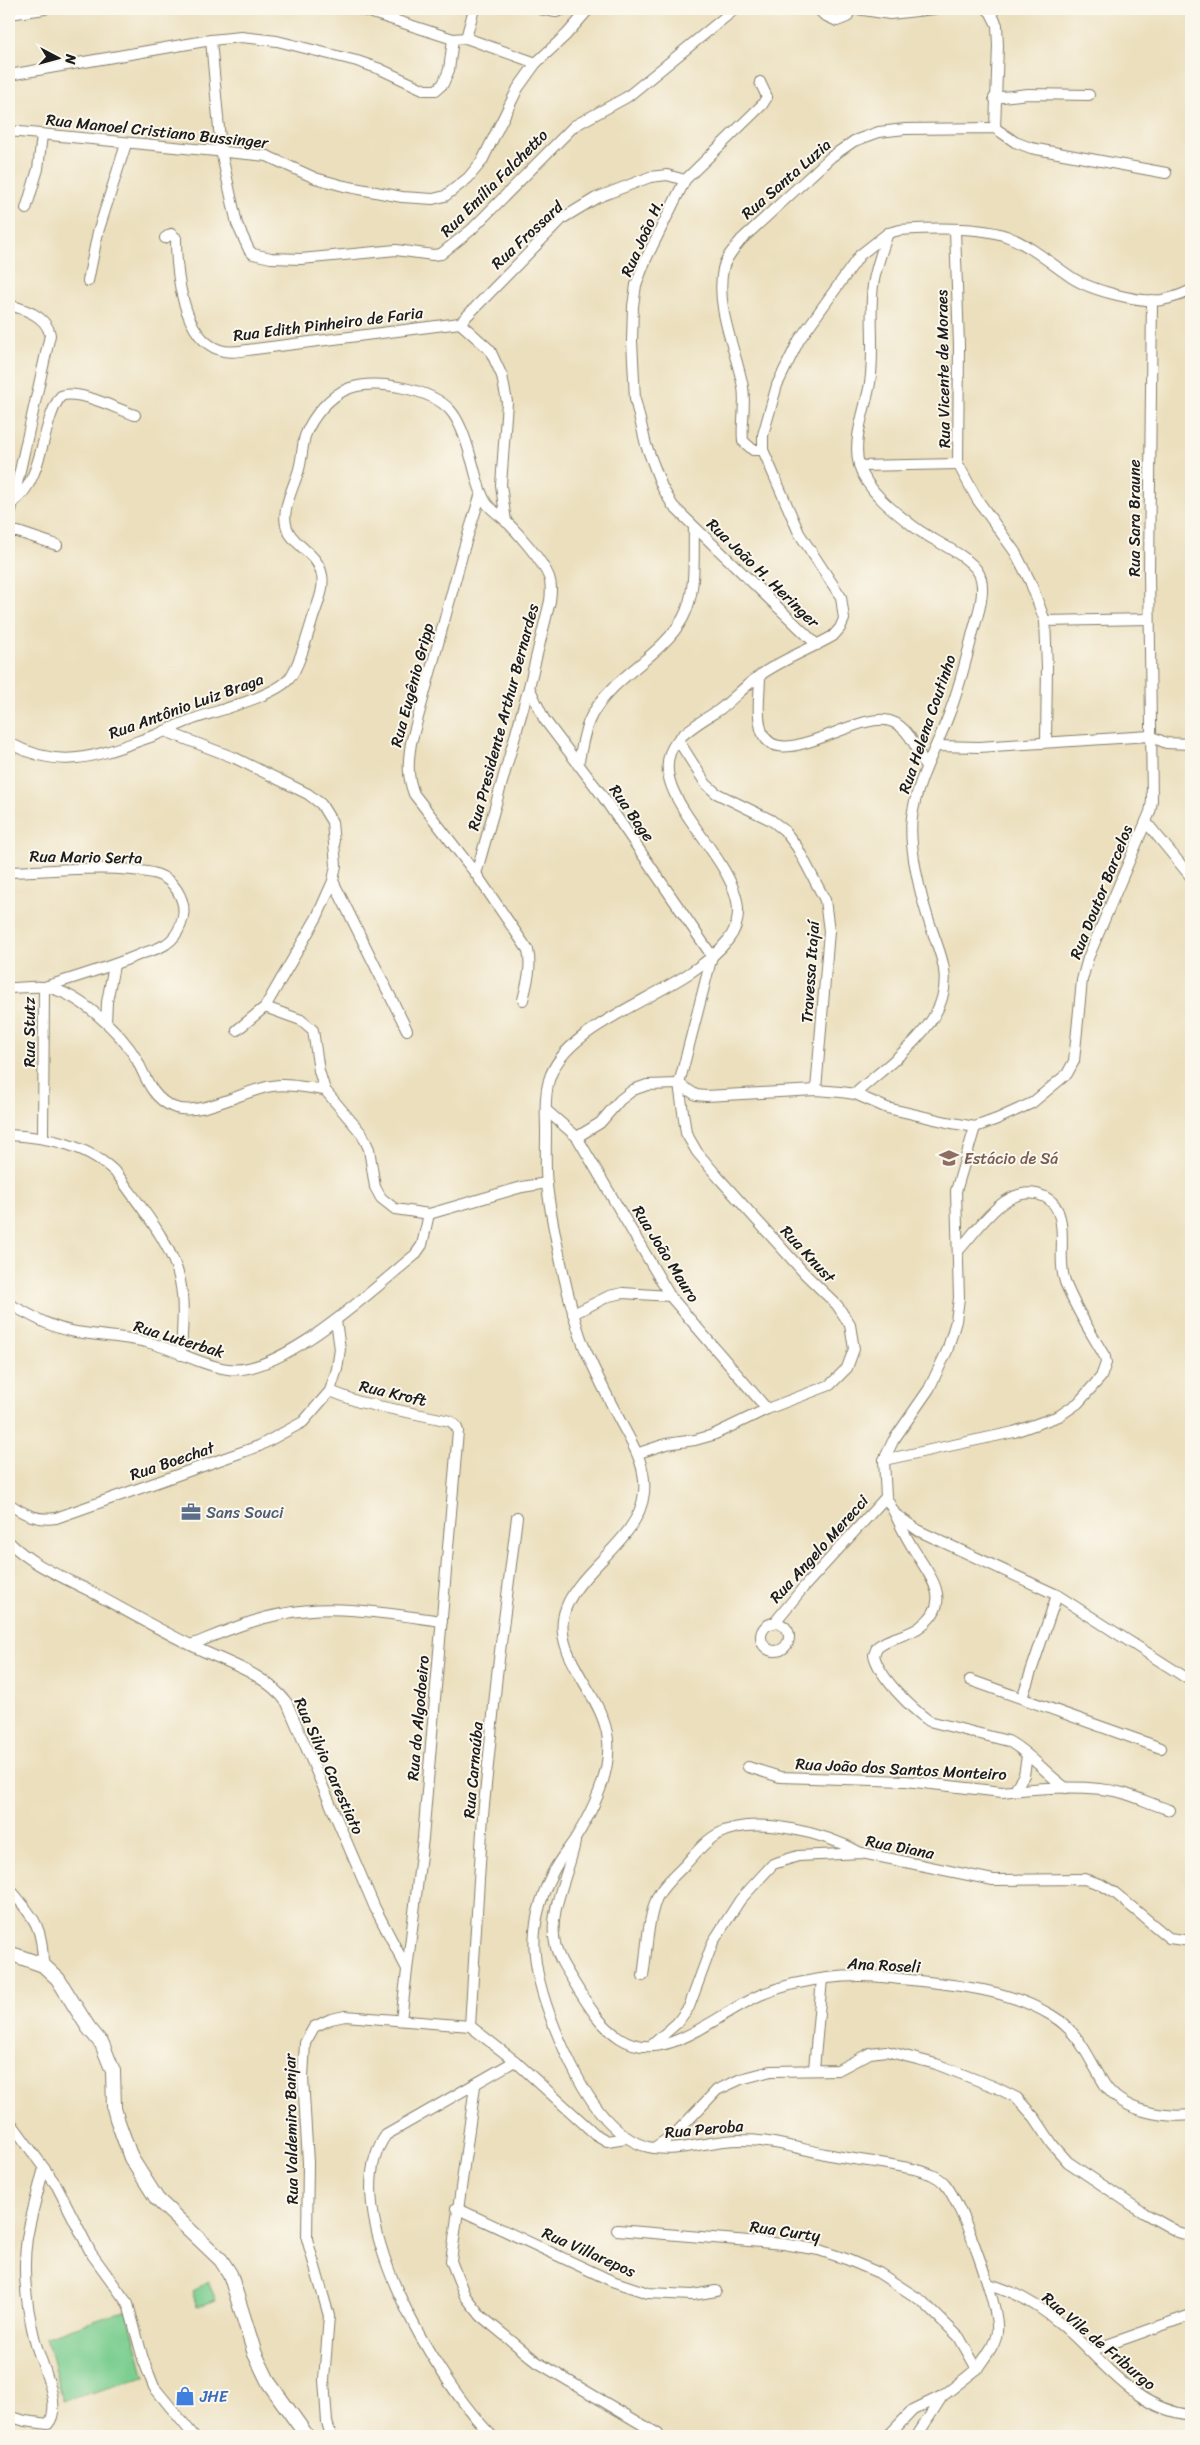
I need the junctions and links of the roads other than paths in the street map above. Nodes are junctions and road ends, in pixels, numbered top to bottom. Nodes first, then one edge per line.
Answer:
1 (45, 9) edge
2 (360, 9) edge
3 (474, 9) edge
4 (540, 9) edge
5 (565, 9) edge
6 (589, 9) edge
7 (735, 9) edge
8 (818, 9) edge
9 (851, 9) edge
10 (857, 9) edge
11 (934, 9) edge
12 (986, 9) edge
13 (11, 12) edge
14 (453, 38) junction
15 (466, 38) junction
16 (211, 40) junction
17 (536, 64) junction
18 (9, 75) edge
19 (760, 82) dead end
20 (1089, 95) dead end
21 (994, 98) junction
22 (994, 128) junction
23 (9, 131) edge
24 (42, 135) junction
25 (126, 144) junction
26 (221, 151) junction
27 (1166, 173) dead end
28 (685, 180) junction
29 (26, 209) dead end
30 (955, 230) junction
31 (888, 233) junction
32 (165, 238) dead end
33 (88, 281) dead end
34 (1191, 290) edge
35 (1152, 300) junction
36 (9, 305) edge
37 (460, 323) junction
38 (135, 415) dead end
39 (764, 450) junction
40 (958, 464) junction
41 (860, 466) junction
42 (482, 493) junction
43 (13, 502) junction
44 (9, 519) edge
45 (506, 522) junction
46 (691, 525) junction
47 (9, 532) edge
48 (58, 545) dead end
49 (1149, 619) junction
50 (1045, 621) junction
51 (817, 646) junction
52 (760, 675) junction
53 (529, 687) junction
54 (165, 732) junction
55 (1150, 736) junction
56 (678, 740) junction
57 (1046, 741) junction
58 (9, 743) edge
59 (1191, 744) edge
60 (936, 746) junction
61 (578, 764) junction
62 (925, 765) junction
63 (1146, 822) junction
64 (9, 872) edge
65 (476, 874) junction
66 (1191, 877) edge
67 (332, 881) junction
68 (712, 956) junction
69 (114, 965) junction
70 (44, 987) junction
71 (9, 988) edge
72 (522, 1000) dead end
73 (265, 1007) junction
74 (106, 1022) junction
75 (237, 1030) dead end
76 (407, 1030) dead end
77 (679, 1084) junction
78 (325, 1090) junction
79 (816, 1090) junction
80 (855, 1094) junction
81 (546, 1110) junction
82 (975, 1127) junction
83 (9, 1135) edge
84 (44, 1137) junction
85 (577, 1137) junction
86 (547, 1183) junction
87 (429, 1214) junction
88 (958, 1251) junction
89 (670, 1296) junction
90 (9, 1304) edge
91 (573, 1314) junction
92 (336, 1321) junction
93 (180, 1355) junction
94 (330, 1391) junction
95 (767, 1409) junction
96 (450, 1421) joint
97 (638, 1454) junction
98 (884, 1460) junction
99 (886, 1497) junction
100 (9, 1504) edge
101 (895, 1514) junction
102 (517, 1517) dead end
103 (9, 1542) edge
104 (1057, 1595) junction
105 (442, 1621) junction
106 (775, 1622) dead end
107 (191, 1645) junction
108 (970, 1680) dead end
109 (1191, 1681) edge
110 (1022, 1698) junction
111 (1161, 1748) dead end
112 (1024, 1753) junction
113 (748, 1767) dead end
114 (1066, 1788) junction
115 (1015, 1789) junction
116 (1170, 1810) dead end
117 (577, 1836) junction
118 (862, 1853) junction
119 (9, 1888) edge
120 (1191, 1941) edge
121 (9, 1953) edge
122 (43, 1965) junction
123 (407, 1970) junction
124 (643, 1976) dead end
125 (822, 1979) junction
126 (401, 2020) junction
127 (470, 2026) junction
128 (653, 2044) junction
129 (516, 2061) junction
130 (814, 2069) junction
131 (475, 2086) junction
132 (1191, 2116) edge
133 (9, 2120) edge
134 (626, 2138) junction
135 (654, 2149) junction
136 (44, 2168) junction
137 (456, 2208) junction
138 (617, 2230) dead end
139 (1191, 2236) edge
140 (989, 2284) junction
141 (716, 2290) dead end
142 (1191, 2315) edge
143 (1090, 2351) junction
144 (977, 2369) junction
145 (944, 2394) junction
146 (1191, 2415) edge
147 (9, 2416) edge
148 (658, 2434) dead end
149 (194, 2436) edge
150 (307, 2436) edge
151 (331, 2436) edge
152 (492, 2436) edge
153 (888, 2436) edge
154 (917, 2436) edge

1 - 13 street
2 - 14 street
3 - 15 street
4 - 5 street
6 - 17 street, Rua Manoel Cristiano Bussinger
7 - 26 street, Rua Emília Falchetto
8 - 9 street
10 - 11 street
12 - 21 street
14 - 15 street
14 - 16 street
15 - 17 street
16 - 18 street
16 - 26 street
17 - 26 street, Rua Manoel Cristiano Bussinger
19 - 28 street, Rua João H.
20 - 21 street
21 - 22 street
22 - 27 street
22 - 39 street, Rua Santa Luzia
23 - 24 street, Rua Manoel Cristiano Bussinger
24 - 25 street, Rua Manoel Cristiano Bussinger
24 - 29 street
25 - 26 street, Rua Manoel Cristiano Bussinger
25 - 33 street
28 - 37 street, Rua Frossard
28 - 46 street, Rua João H.
30 - 31 street
30 - 35 street
30 - 40 street, Rua Vicente de Moraes
31 - 39 street
31 - 41 street, Rua Helena Coutinho
32 - 37 street, Rua Edith Pinheiro de Faria
34 - 35 street
35 - 49 street, Rua Sara Braune
36 - 43 street
37 - 45 street
38 - 43 street
39 - 51 street
40 - 41 street
40 - 50 street, Rua Vicente de Moraes
41 - 60 street, Rua Helena Coutinho
42 - 45 street, Rua Antônio Luiz Braga
42 - 54 street, Rua Antônio Luiz Braga
42 - 65 street, Rua Eugênio Gripp
43 - 44 street
45 - 53 street, Rua Presidente Arthur Bernardes
46 - 51 street, Rua João H. Heringer
46 - 61 street
47 - 48 street
49 - 50 street
49 - 55 street, Rua Sara Braune
50 - 57 street, Rua Vicente de Moraes
51 - 52 street
52 - 56 street
52 - 62 street
53 - 61 street, Rua Bage
53 - 65 street, Rua Presidente Arthur Bernardes
54 - 58 street, Rua Antônio Luiz Braga
54 - 67 street
55 - 57 street
55 - 59 street
55 - 63 street, Rua Sara Braune
56 - 68 street
56 - 79 street, Travessa Itajaí
57 - 60 street
60 - 62 street, Rua Helena Coutinho
61 - 68 street, Rua Bage
62 - 80 street, Rua Helena Coutinho
63 - 66 street
63 - 82 street, Rua Doutor Barcelos
64 - 69 street, Rua Mario Serta
65 - 72 street, Rua Eugênio Gripp
67 - 73 street
67 - 76 street
68 - 77 street, Rua Knust
68 - 81 street
69 - 70 street, Rua Mario Serta
69 - 74 street
70 - 71 street
70 - 74 street
70 - 84 street, Rua Stutz
73 - 75 street
73 - 78 street
74 - 78 street
77 - 79 street
77 - 85 street
77 - 95 street, Rua Knust
78 - 87 street
79 - 80 street
80 - 82 street
81 - 85 street, Rua João Mauro
81 - 86 street
82 - 88 street
83 - 84 street
84 - 93 street
85 - 89 street, Rua João Mauro
86 - 87 street
86 - 91 street
87 - 92 street, Rua Luterbak
88 - 98 street
88 - 98 street
89 - 91 street
89 - 95 street, Rua João Mauro
90 - 93 street, Rua Luterbak
91 - 97 street
92 - 93 street, Rua Luterbak
92 - 94 street
94 - 96 street, Rua Kroft
94 - 100 street, Rua Boechat
95 - 97 street, Rua Knust
96 - 105 street, Rua do Algodoeiro
97 - 117 street
98 - 99 street
99 - 101 street
99 - 106 street, Rua Angelo Merecci
101 - 104 street
101 - 112 street
102 - 127 street, Rua Carnaúba
103 - 107 street, Rua Silvio Carestiato
104 - 109 street
104 - 110 street
105 - 107 street
105 - 123 street, Rua do Algodoeiro
107 - 123 street, Rua Silvio Carestiato
108 - 110 street
110 - 111 street
112 - 114 street
112 - 115 street
113 - 115 street, Rua João dos Santos Monteiro
114 - 115 street, Rua João dos Santos Monteiro
114 - 116 street, Rua João dos Santos Monteiro
117 - 128 street, Ana Roseli
117 - 134 street, Rua Peroba
118 - 120 street, Rua Diana
118 - 124 street
118 - 128 street, Rua Diana
119 - 122 street
121 - 122 street
122 - 150 street
123 - 126 street, Rua do Algodoeiro
125 - 128 street, Ana Roseli
125 - 130 street
125 - 132 street, Ana Roseli
126 - 127 street, Rua Valdemiro Banjar
126 - 151 street, Rua Valdemiro Banjar
127 - 129 street
129 - 131 street
129 - 134 street
130 - 135 street
130 - 139 street
131 - 137 street
131 - 152 street
133 - 136 street
134 - 135 street, Rua Peroba
135 - 140 street, Rua Peroba
136 - 147 street
136 - 149 street
137 - 141 street, Rua Villarepos
137 - 148 street
138 - 144 street, Rua Curty
140 - 143 street, Rua Vile de Friburgo
140 - 144 street, Rua Peroba
142 - 143 street
143 - 146 street, Rua Vile de Friburgo
144 - 145 street, Rua Peroba
145 - 153 street
145 - 154 street

